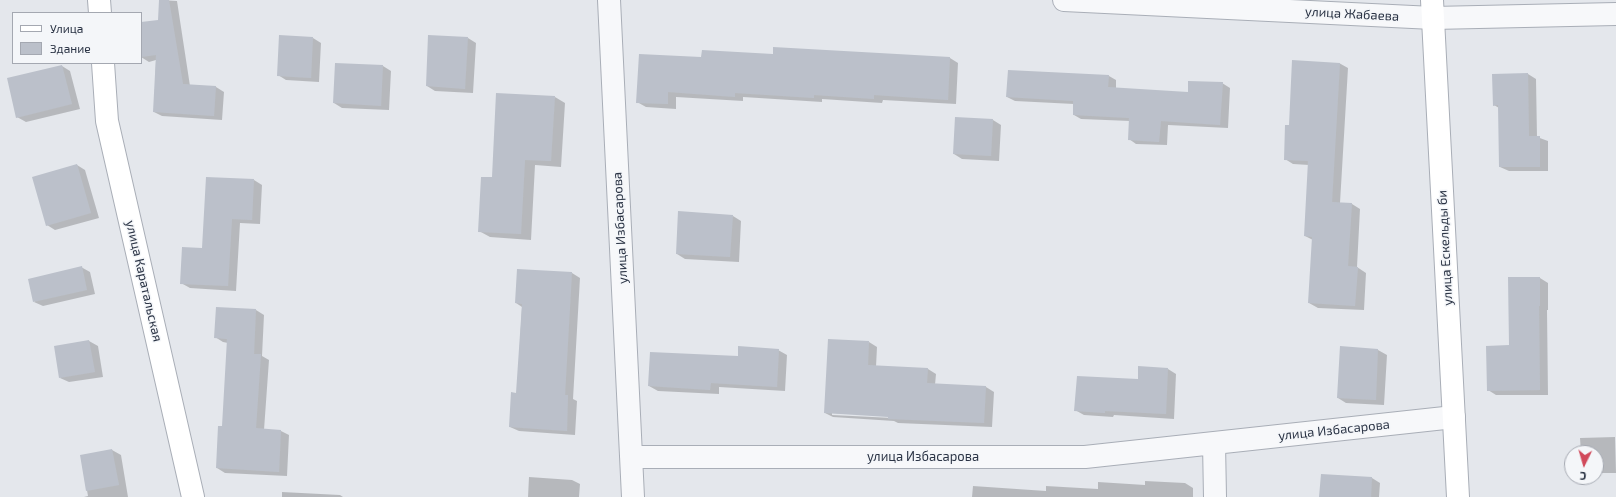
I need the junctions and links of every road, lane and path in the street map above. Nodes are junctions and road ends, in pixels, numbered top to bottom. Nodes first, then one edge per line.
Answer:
1 (99, 0) edge
2 (609, 0) edge
3 (1064, 0) edge
4 (1432, 9) edge
5 (100, 12) edge
6 (1616, 14) edge
7 (103, 64) edge
8 (1454, 417) junction
9 (1214, 443) junction
10 (631, 457) junction
11 (193, 497) edge
12 (633, 497) edge
13 (1214, 497) edge
14 (1458, 497) edge

1 - 5 street
2 - 10 street, улица Избасарова
3 - 4 street, улица Жабаева
4 - 6 street, улица Жабаева
4 - 8 street, улица Ескельды би
7 - 11 street, улица Каратальская
8 - 9 street, улица Избасарова
8 - 14 street, улица Ескельды би
9 - 10 street, улица Избасарова
9 - 13 street
10 - 12 street, улица Избасарова

